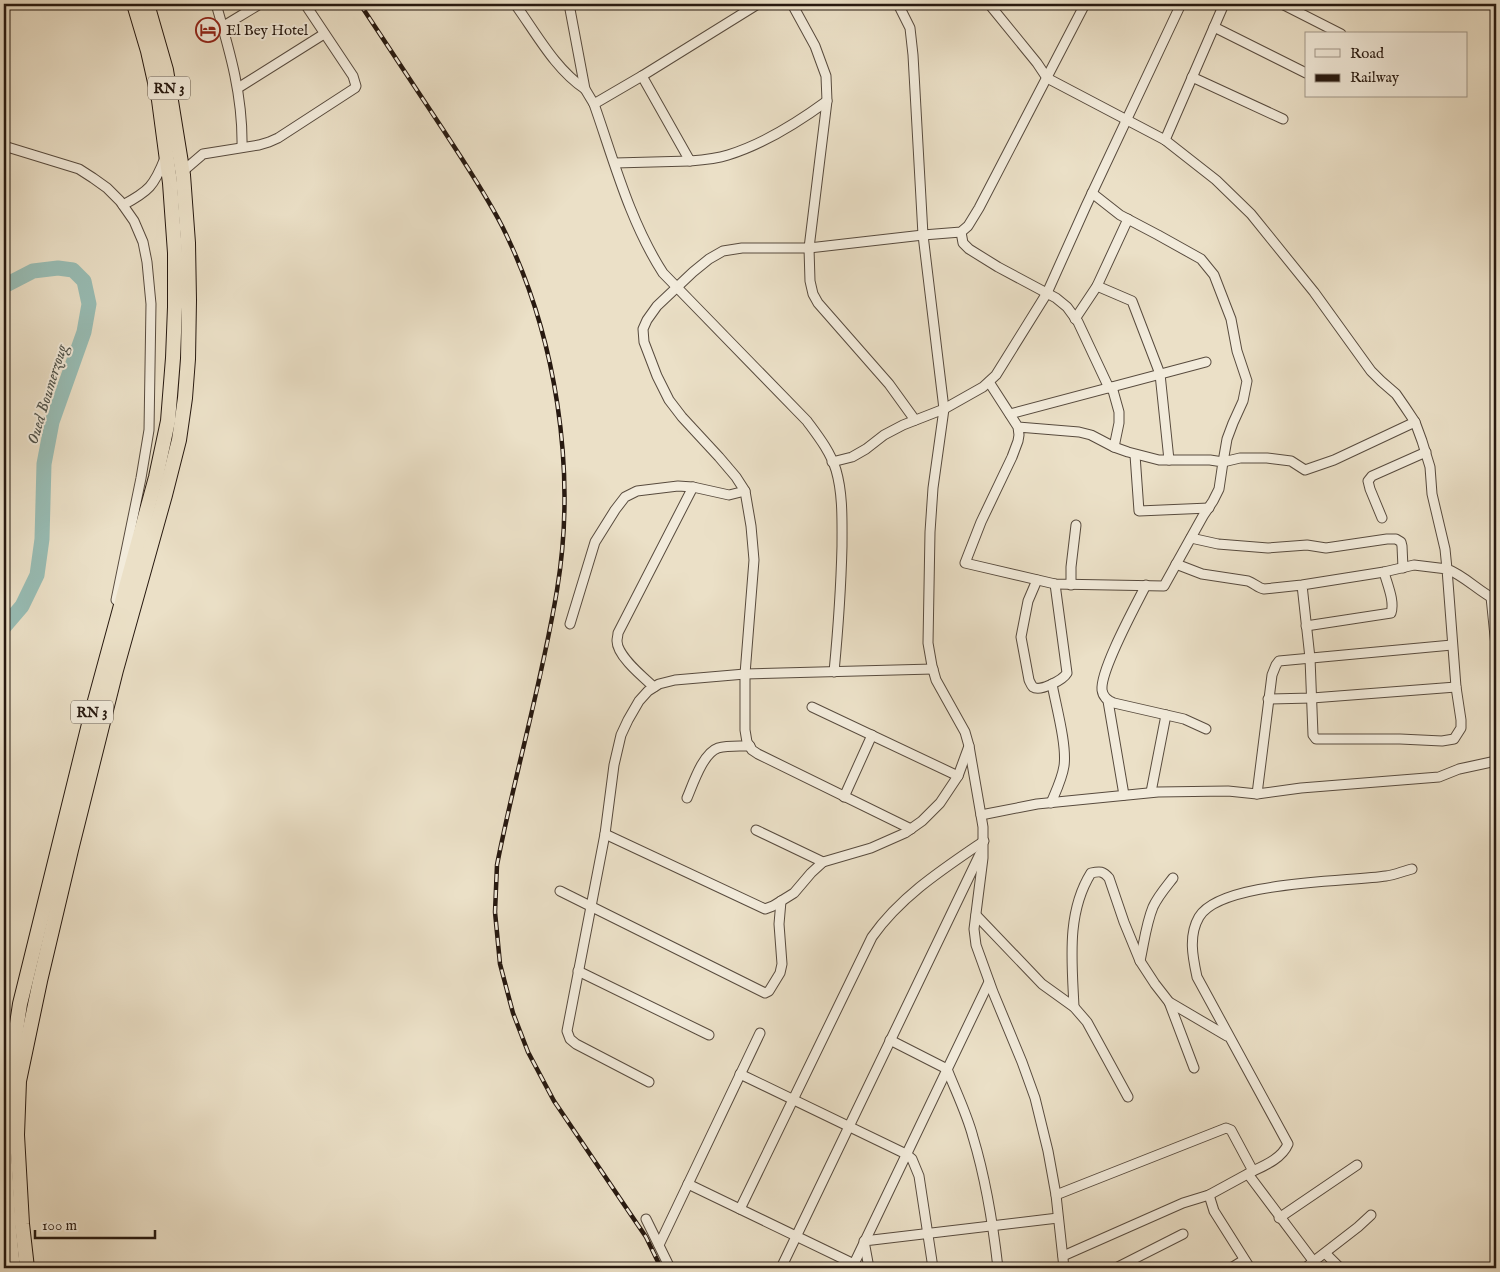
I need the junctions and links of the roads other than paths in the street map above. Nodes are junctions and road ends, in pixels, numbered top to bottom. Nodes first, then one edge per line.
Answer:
1 (134, 4) edge
2 (147, 4) edge
3 (216, 4) edge
4 (260, 4) edge
5 (305, 4) edge
6 (516, 4) edge
7 (568, 4) edge
8 (758, 4) edge
9 (792, 4) edge
10 (898, 4) edge
11 (989, 4) edge
12 (1085, 4) edge
13 (1181, 4) edge
14 (1224, 4) edge
15 (1282, 4) edge
16 (1214, 26) junction
17 (222, 27) junction
18 (1337, 32) edge
19 (324, 34) junction
20 (1305, 72) edge
21 (642, 76) junction
22 (1192, 77) junction
23 (1047, 78) junction
24 (238, 88) junction
25 (585, 89) junction
26 (827, 101) junction
27 (594, 104) junction
28 (1283, 119) dead end
29 (1126, 120) junction
30 (1165, 140) junction
31 (4, 146) edge
32 (242, 148) junction
33 (166, 156) junction
34 (690, 161) junction
35 (615, 163) junction
36 (182, 172) junction
37 (1092, 193) junction
38 (123, 206) junction
39 (1128, 219) junction
40 (961, 232) junction
41 (923, 235) junction
42 (809, 248) junction
43 (1097, 286) junction
44 (676, 288) junction
45 (1047, 293) junction
46 (1075, 319) junction
47 (1206, 362) dead end
48 (1160, 374) junction
49 (988, 382) junction
50 (1111, 387) junction
51 (944, 409) junction
52 (1010, 414) junction
53 (916, 420) junction
54 (1415, 422) junction
55 (1018, 427) junction
56 (1114, 447) junction
57 (1426, 452) junction
58 (1135, 455) junction
59 (1169, 460) junction
60 (832, 462) junction
61 (1222, 462) junction
62 (693, 487) junction
63 (745, 491) junction
64 (1209, 508) junction
65 (1382, 518) dead end
66 (1076, 524) dead end
67 (1191, 538) junction
68 (1176, 564) junction
69 (1403, 568) junction
70 (1447, 568) junction
71 (1384, 572) junction
72 (1037, 580) junction
73 (1055, 584) junction
74 (1072, 585) junction
75 (1146, 585) junction
76 (1302, 585) junction
77 (1494, 599) edge
78 (570, 624) dead end
79 (1306, 626) junction
80 (1452, 645) junction
81 (1496, 646) edge
82 (1310, 658) junction
83 (933, 669) junction
84 (834, 672) junction
85 (745, 674) junction
86 (101, 680) junction
87 (1052, 684) junction
88 (654, 687) junction
89 (1456, 687) junction
90 (1312, 698) junction
91 (1268, 699) junction
92 (1108, 701) junction
93 (812, 707) dead end
94 (1166, 715) junction
95 (1206, 729) dead end
96 (872, 735) junction
97 (750, 746) junction
98 (969, 746) junction
99 (1496, 761) edge
100 (958, 776) junction
101 (1151, 792) junction
102 (1257, 794) junction
103 (1124, 795) junction
104 (844, 797) junction
105 (687, 798) dead end
106 (1050, 803) junction
107 (981, 815) junction
108 (910, 829) junction
109 (756, 830) dead end
110 (605, 834) junction
111 (984, 844) junction
112 (823, 862) junction
113 (1412, 869) dead end
114 (1173, 878) dead end
115 (560, 891) dead end
116 (781, 901) junction
117 (591, 906) junction
118 (976, 915) junction
119 (1140, 961) junction
120 (578, 971) junction
121 (989, 982) junction
122 (1169, 1002) junction
123 (1074, 1007) junction
124 (760, 1033) dead end
125 (709, 1034) dead end
126 (1229, 1037) junction
127 (890, 1040) junction
128 (1194, 1068) dead end
129 (947, 1069) junction
130 (740, 1074) junction
131 (649, 1082) dead end
132 (1128, 1097) dead end
133 (793, 1099) junction
134 (849, 1126) junction
135 (906, 1154) junction
136 (1357, 1165) dead end
137 (1250, 1173) junction
138 (688, 1184) junction
139 (1056, 1195) junction
140 (1209, 1196) junction
141 (740, 1209) junction
142 (1371, 1215) dead end
143 (1058, 1218) junction
144 (1279, 1218) junction
145 (646, 1219) dead end
146 (993, 1226) junction
147 (928, 1233) junction
148 (1183, 1234) dead end
149 (797, 1236) junction
150 (864, 1242) junction
151 (659, 1245) junction
152 (1326, 1254) junction
153 (1063, 1256) junction
154 (1314, 1262) junction
155 (1247, 1264) edge
156 (853, 1266) edge
157 (13, 1268) edge
158 (27, 1268) edge
159 (670, 1268) edge
160 (782, 1268) edge
161 (869, 1268) edge
162 (933, 1268) edge
163 (998, 1268) edge
164 (1064, 1268) edge
165 (1116, 1268) edge
166 (1231, 1268) edge
167 (1305, 1268) edge
168 (1340, 1268) edge

1 - 33 highway, RN 3
2 - 36 highway, RN 3
3 - 17 street
4 - 17 street
5 - 19 street
6 - 25 street
7 - 25 street
8 - 21 street
9 - 26 street
10 - 41 street
11 - 23 street
12 - 23 street
13 - 29 street
14 - 16 street
15 - 18 street
16 - 20 street
16 - 22 street
17 - 24 street
19 - 24 street
19 - 32 street
21 - 27 street
21 - 34 street
22 - 28 street
22 - 30 street
23 - 29 street
23 - 40 street
24 - 32 street
25 - 27 street
26 - 34 street
26 - 42 street
27 - 35 street
29 - 30 street
29 - 37 street
30 - 54 street
31 - 38 street
32 - 36 street
33 - 38 street
33 - 86 highway, RN 3
34 - 35 street
35 - 44 street
36 - 158 highway, RN 3
37 - 39 street
37 - 45 street
38 - 86 street
39 - 43 street
39 - 61 street
40 - 41 street
40 - 45 street
41 - 42 street
41 - 51 street
42 - 44 street
42 - 53 street
43 - 46 street
43 - 48 street
44 - 60 street
44 - 63 street
45 - 46 street
45 - 49 street
46 - 50 street
47 - 48 street
48 - 50 street
48 - 59 street
49 - 51 street
49 - 52 street
50 - 52 street
50 - 56 street
51 - 53 street
51 - 83 street
52 - 55 street
53 - 60 street
54 - 57 street
54 - 61 street
55 - 56 street
55 - 72 street
56 - 58 street
57 - 65 street
57 - 70 street
58 - 59 street
58 - 64 street
59 - 61 street
60 - 84 street
61 - 64 street
62 - 63 street
62 - 78 street
62 - 88 street
63 - 85 street
64 - 67 street
66 - 74 street
67 - 68 street
67 - 69 street
68 - 75 street
68 - 76 street
69 - 70 street
69 - 71 street
70 - 77 street
70 - 80 street
71 - 76 street
71 - 79 street
72 - 73 street
72 - 87 street
73 - 74 street
73 - 87 street
74 - 75 street
75 - 92 street
76 - 79 street
77 - 81 street
79 - 82 street
80 - 82 street
80 - 89 street
82 - 90 street
82 - 91 street
83 - 84 street
83 - 98 street
84 - 85 street
85 - 88 street
85 - 97 street
86 - 157 highway, RN 3
87 - 106 street
88 - 110 street
89 - 90 street
89 - 90 street
90 - 91 street
91 - 102 street
92 - 94 street
92 - 103 street
93 - 96 street
94 - 95 street
94 - 101 street
96 - 100 street
96 - 104 street
97 - 104 street
97 - 105 street
98 - 100 street
98 - 107 street
99 - 102 street
100 - 108 street
101 - 102 street
101 - 103 street
103 - 106 street
104 - 108 street
106 - 107 street
107 - 111 street
108 - 112 street
109 - 112 street
110 - 116 street
110 - 117 street
111 - 118 street
111 - 127 street
111 - 133 street
112 - 116 street
113 - 126 street
114 - 119 street
115 - 117 street
116 - 117 street
117 - 120 street
118 - 121 street
118 - 123 street
119 - 122 street
119 - 123 street
120 - 125 street
120 - 131 street
121 - 129 street
121 - 139 street
122 - 126 street
122 - 128 street
123 - 132 street
124 - 130 street
126 - 137 street
127 - 129 street
127 - 134 street
129 - 135 street
129 - 146 street
130 - 133 street
130 - 138 street
133 - 134 street
133 - 141 street
134 - 135 street
134 - 149 street
135 - 147 street
135 - 150 street
136 - 144 street
137 - 139 street
137 - 140 street
137 - 144 street
138 - 141 street
138 - 151 street
139 - 143 street
140 - 153 street
140 - 155 street
141 - 149 street
142 - 152 street
143 - 146 street
143 - 153 street
144 - 154 street
145 - 151 street
146 - 147 street
146 - 163 street
147 - 150 street
147 - 162 street
148 - 165 street
149 - 156 street
149 - 160 street
150 - 156 street
150 - 161 street
151 - 159 street
152 - 154 street
152 - 168 street
153 - 164 street
154 - 167 street
155 - 166 street

